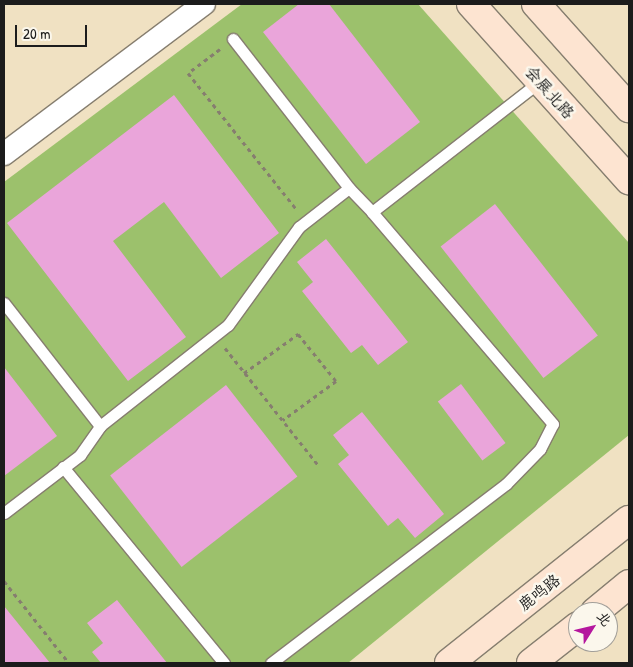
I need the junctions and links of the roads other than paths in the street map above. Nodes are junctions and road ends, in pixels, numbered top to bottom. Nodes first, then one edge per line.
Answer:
1 (204, 4) edge
2 (471, 4) edge
3 (536, 4) edge
4 (233, 39) road end
5 (540, 81) junction
6 (629, 108) edge
7 (4, 154) edge
8 (629, 180) edge
9 (349, 188) junction
10 (372, 212) junction
11 (4, 303) edge
12 (100, 426) junction
13 (63, 468) junction
14 (4, 513) edge
15 (629, 520) edge
16 (629, 584) edge
17 (607, 602) edge
18 (568, 634) edge
19 (224, 663) edge
20 (272, 663) edge
21 (449, 663) edge
22 (531, 663) edge

1 - 7 street
2 - 5 main road, 会展北路
3 - 6 main road
4 - 9 lane
5 - 8 main road, 会展北路
5 - 10 lane
9 - 10 lane
9 - 12 lane
10 - 20 lane
11 - 12 lane
12 - 13 lane
13 - 14 lane
13 - 19 lane
15 - 21 main road, 鹿鸣路
16 - 17 main road
18 - 22 main road

